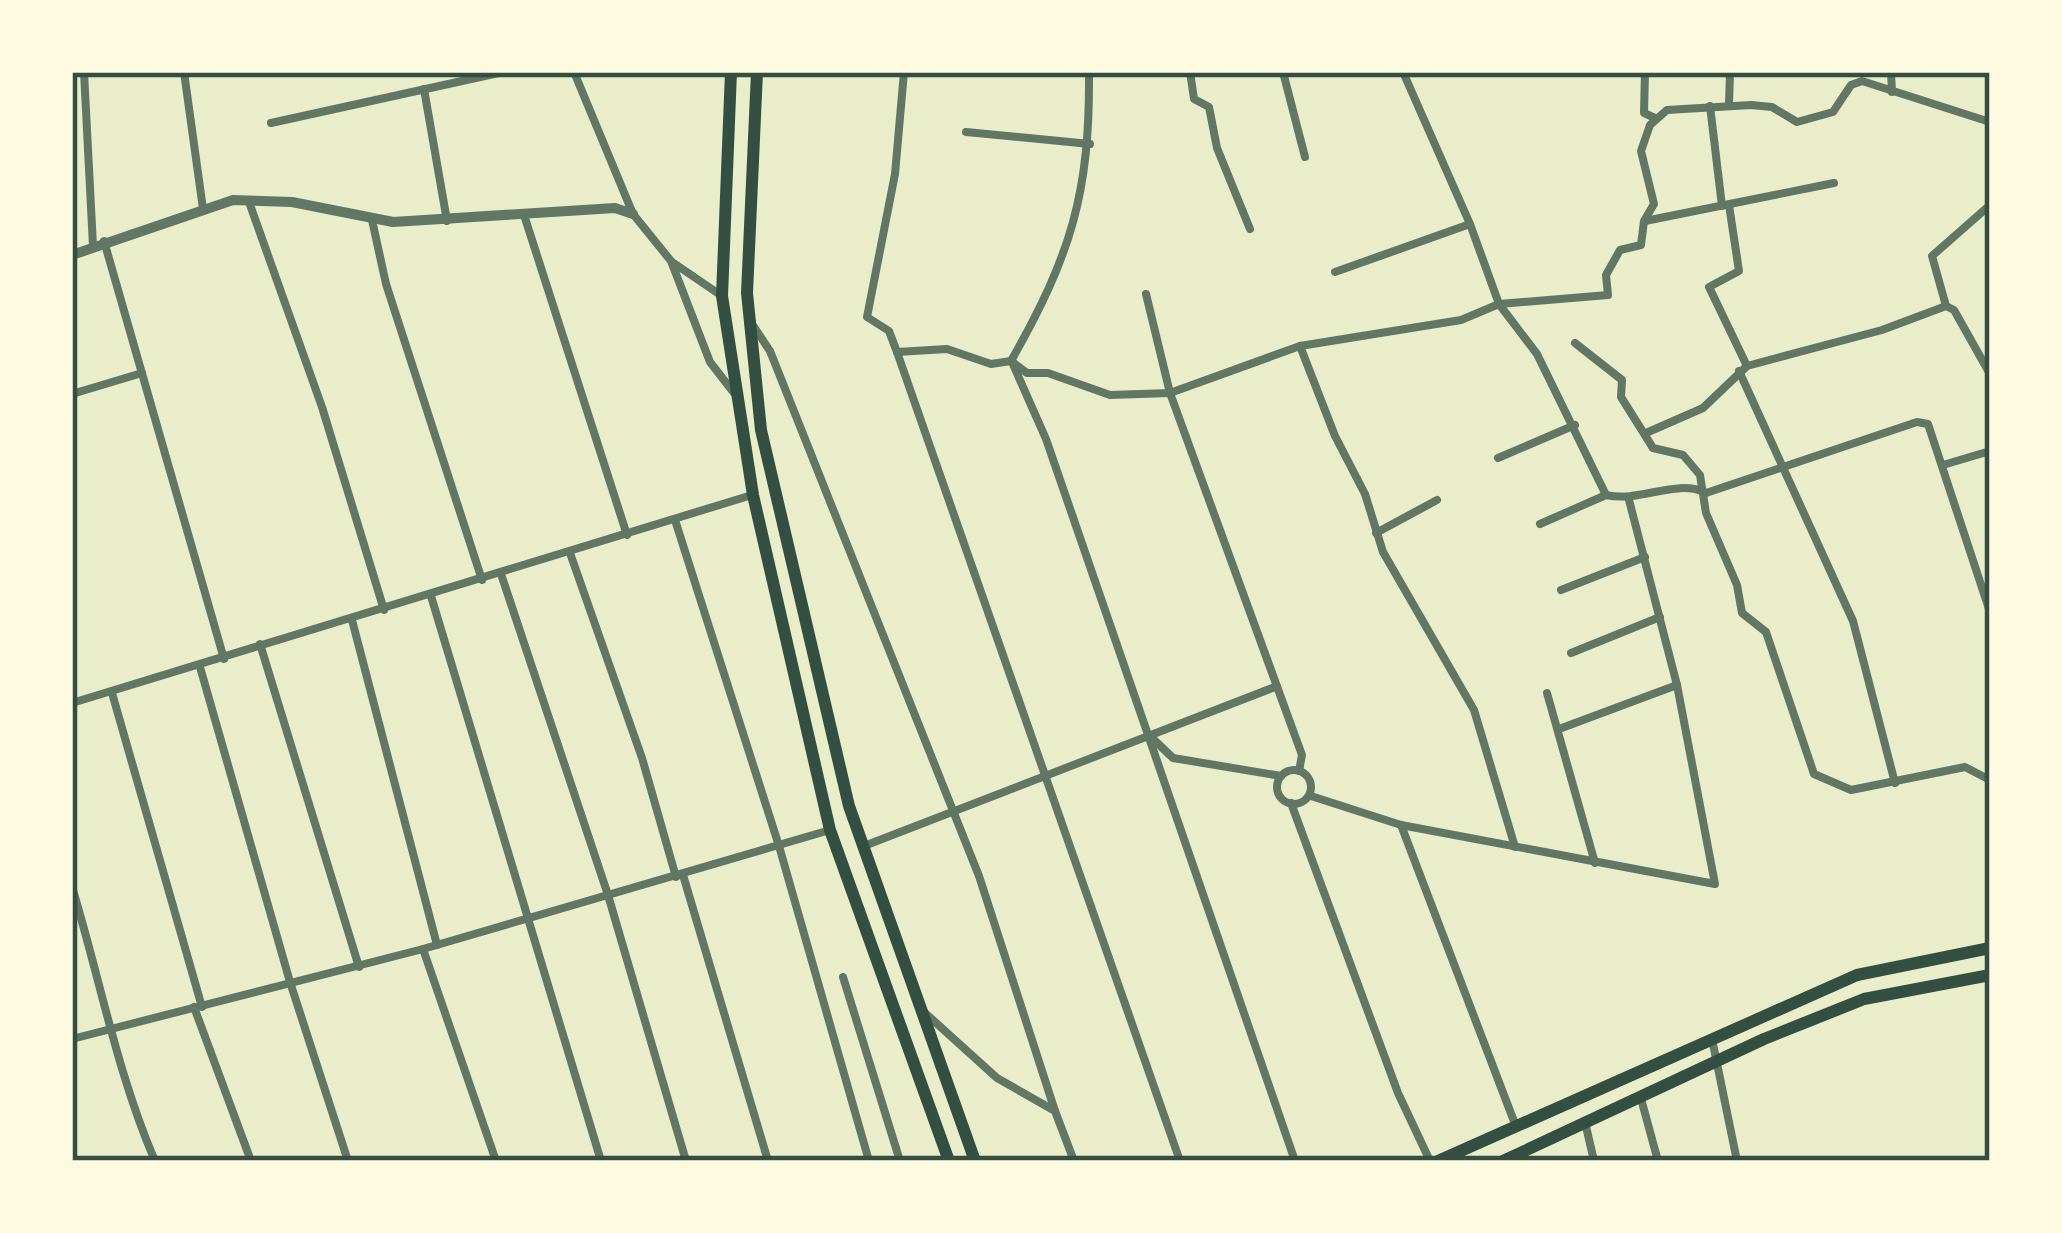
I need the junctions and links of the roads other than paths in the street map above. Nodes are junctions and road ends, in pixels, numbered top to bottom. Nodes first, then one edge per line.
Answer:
1 (84, 72) edge
2 (184, 72) edge
3 (502, 72) edge
4 (574, 72) edge
5 (731, 72) edge
6 (758, 72) edge
7 (904, 72) edge
8 (1089, 72) edge
9 (1190, 72) edge
10 (1283, 72) edge
11 (1403, 72) edge
12 (1645, 72) edge
13 (1730, 72) edge
14 (1891, 72) edge
15 (424, 89) junction
16 (1892, 92) junction
17 (1729, 105) junction
18 (1710, 106) junction
19 (1655, 118) junction
20 (1990, 122) edge
21 (271, 123) dead end
22 (965, 132) dead end
23 (1090, 144) junction
24 (1305, 157) dead end
25 (1834, 183) dead end
26 (248, 200) junction
27 (1725, 205) junction
28 (1990, 205) edge
29 (203, 208) junction
30 (633, 214) junction
31 (524, 215) junction
32 (372, 220) junction
33 (1644, 221) junction
34 (447, 222) junction
35 (1470, 224) junction
36 (1250, 229) dead end
37 (99, 243) junction
38 (72, 255) edge
39 (671, 261) junction
40 (1335, 272) dead end
41 (1146, 294) dead end
42 (722, 296) junction
43 (1499, 304) junction
44 (1946, 307) junction
45 (748, 318) junction
46 (725, 340) junction
47 (749, 340) junction
48 (1575, 343) dead end
49 (1300, 346) junction
50 (897, 352) junction
51 (1011, 361) junction
52 (1743, 368) junction
53 (142, 373) junction
54 (1990, 374) edge
55 (734, 393) junction
56 (1170, 393) junction
57 (72, 394) edge
58 (1575, 425) junction
59 (1646, 433) junction
60 (1990, 451) edge
61 (1498, 458) dead end
62 (1943, 465) junction
63 (1785, 468) junction
64 (1706, 493) junction
65 (754, 495) junction
66 (1606, 495) junction
67 (1437, 500) dead end
68 (1629, 500) junction
69 (675, 520) junction
70 (1540, 524) dead end
71 (1376, 533) junction
72 (627, 535) junction
73 (570, 553) junction
74 (1646, 557) junction
75 (501, 574) junction
76 (1985, 579) edge
77 (482, 580) junction
78 (1561, 590) dead end
79 (431, 596) junction
80 (384, 610) junction
81 (1990, 612) edge
82 (1660, 617) junction
83 (352, 620) junction
84 (260, 644) junction
85 (1570, 653) dead end
86 (224, 659) junction
87 (200, 667) junction
88 (1677, 686) junction
89 (1275, 687) junction
90 (112, 693) junction
91 (1547, 693) dead end
92 (72, 703) edge
93 (1559, 729) junction
94 (1150, 736) junction
95 (1299, 771) junction
96 (1281, 776) junction
97 (1046, 778) junction
98 (1990, 780) edge
99 (1894, 784) junction
100 (1310, 796) junction
101 (1292, 803) junction
102 (954, 812) junction
103 (1401, 825) junction
104 (830, 830) junction
105 (779, 846) junction
106 (863, 847) junction
107 (1515, 848) junction
108 (1595, 863) junction
109 (680, 876) junction
110 (72, 886) edge
111 (608, 895) junction
112 (530, 920) junction
113 (437, 945) junction
114 (1990, 948) edge
115 (423, 949) junction
116 (359, 967) junction
117 (1990, 975) edge
118 (843, 976) dead end
119 (290, 982) junction
120 (198, 1007) junction
121 (919, 1007) junction
122 (114, 1027) junction
123 (1711, 1036) junction
124 (72, 1039) edge
125 (1717, 1060) junction
126 (1640, 1095) junction
127 (1055, 1112) junction
128 (1585, 1120) junction
129 (1515, 1124) junction
130 (154, 1161) edge
131 (251, 1161) edge
132 (348, 1161) edge
133 (496, 1161) edge
134 (601, 1161) edge
135 (686, 1161) edge
136 (768, 1161) edge
137 (869, 1161) edge
138 (900, 1161) edge
139 (949, 1161) edge
140 (975, 1161) edge
141 (1074, 1161) edge
142 (1180, 1161) edge
143 (1295, 1161) edge
144 (1434, 1161) edge
145 (1503, 1161) edge
146 (1594, 1161) edge
147 (1658, 1161) edge
148 (1737, 1161) edge
149 (1763, 1161) edge
150 (1778, 1161) edge

1 - 37 street
2 - 29 street
3 - 15 street
4 - 30 street
5 - 42 main road
6 - 45 main road
7 - 50 street
8 - 23 street
9 - 36 street
10 - 24 street
11 - 35 street
12 - 19 street
13 - 17 street
14 - 16 street
15 - 21 street
15 - 34 street
16 - 17 street
16 - 20 street
17 - 18 street
18 - 19 street
18 - 27 street
19 - 33 street
22 - 23 street
23 - 51 street
25 - 27 street
26 - 29 street
26 - 32 street
26 - 80 street
27 - 33 street
27 - 52 street
28 - 44 street
29 - 37 street
30 - 31 street
30 - 39 street
31 - 34 street
31 - 72 street
32 - 34 street
32 - 77 street
33 - 43 street
35 - 40 street
35 - 43 street
37 - 38 street
37 - 53 street
39 - 42 street
39 - 55 street
41 - 56 street
42 - 46 main road
43 - 49 street
43 - 58 street
44 - 52 street
44 - 54 street
45 - 47 main road
45 - 102 street
46 - 47 main road
46 - 55 main road
47 - 106 main road
48 - 59 street
49 - 56 street
49 - 71 street
50 - 51 street
50 - 97 street
51 - 56 street
51 - 94 street
52 - 59 street
52 - 63 street
53 - 57 street
53 - 86 street
55 - 65 main road
56 - 89 street
58 - 61 street
58 - 66 street
59 - 64 street
60 - 62 street
62 - 63 street
62 - 76 street
63 - 64 street
63 - 99 street
64 - 68 street
64 - 99 street
65 - 69 street
65 - 104 main road
66 - 68 street
66 - 70 street
67 - 71 street
68 - 74 street
69 - 72 street
69 - 105 street
71 - 107 street
72 - 73 street
73 - 75 street
73 - 109 street
74 - 78 street
74 - 82 street
75 - 77 street
75 - 111 street
76 - 81 street
77 - 79 street
79 - 80 street
79 - 112 street
80 - 83 street
82 - 85 street
82 - 88 street
83 - 84 street
83 - 113 street
84 - 86 street
84 - 116 street
86 - 87 street
87 - 90 street
87 - 119 street
88 - 93 street
88 - 108 street
89 - 94 street
89 - 95 street
90 - 92 street
90 - 120 street
91 - 93 street
93 - 108 street
94 - 96 street
94 - 97 street
94 - 143 street
95 - 96 street
95 - 100 street
96 - 101 street
97 - 102 street
97 - 142 street
98 - 99 street
100 - 101 street
100 - 103 street
101 - 144 street
102 - 106 street
102 - 127 street
103 - 107 street
103 - 129 street
104 - 105 street
104 - 139 main road
105 - 109 street
105 - 137 street
106 - 121 main road
107 - 108 street
109 - 111 street
109 - 136 street
110 - 122 street
111 - 112 street
111 - 135 street
112 - 113 street
112 - 134 street
113 - 115 street
114 - 123 main road
115 - 116 street
115 - 133 street
116 - 119 street
117 - 125 main road
118 - 138 street
119 - 120 street
119 - 132 street
120 - 122 street
120 - 131 street
121 - 127 street
121 - 140 main road
122 - 124 street
122 - 130 street
123 - 125 street
123 - 129 main road
125 - 126 main road
125 - 148 street
126 - 128 main road
126 - 147 street
127 - 141 street
128 - 145 main road
128 - 146 street
129 - 144 main road
149 - 150 street

